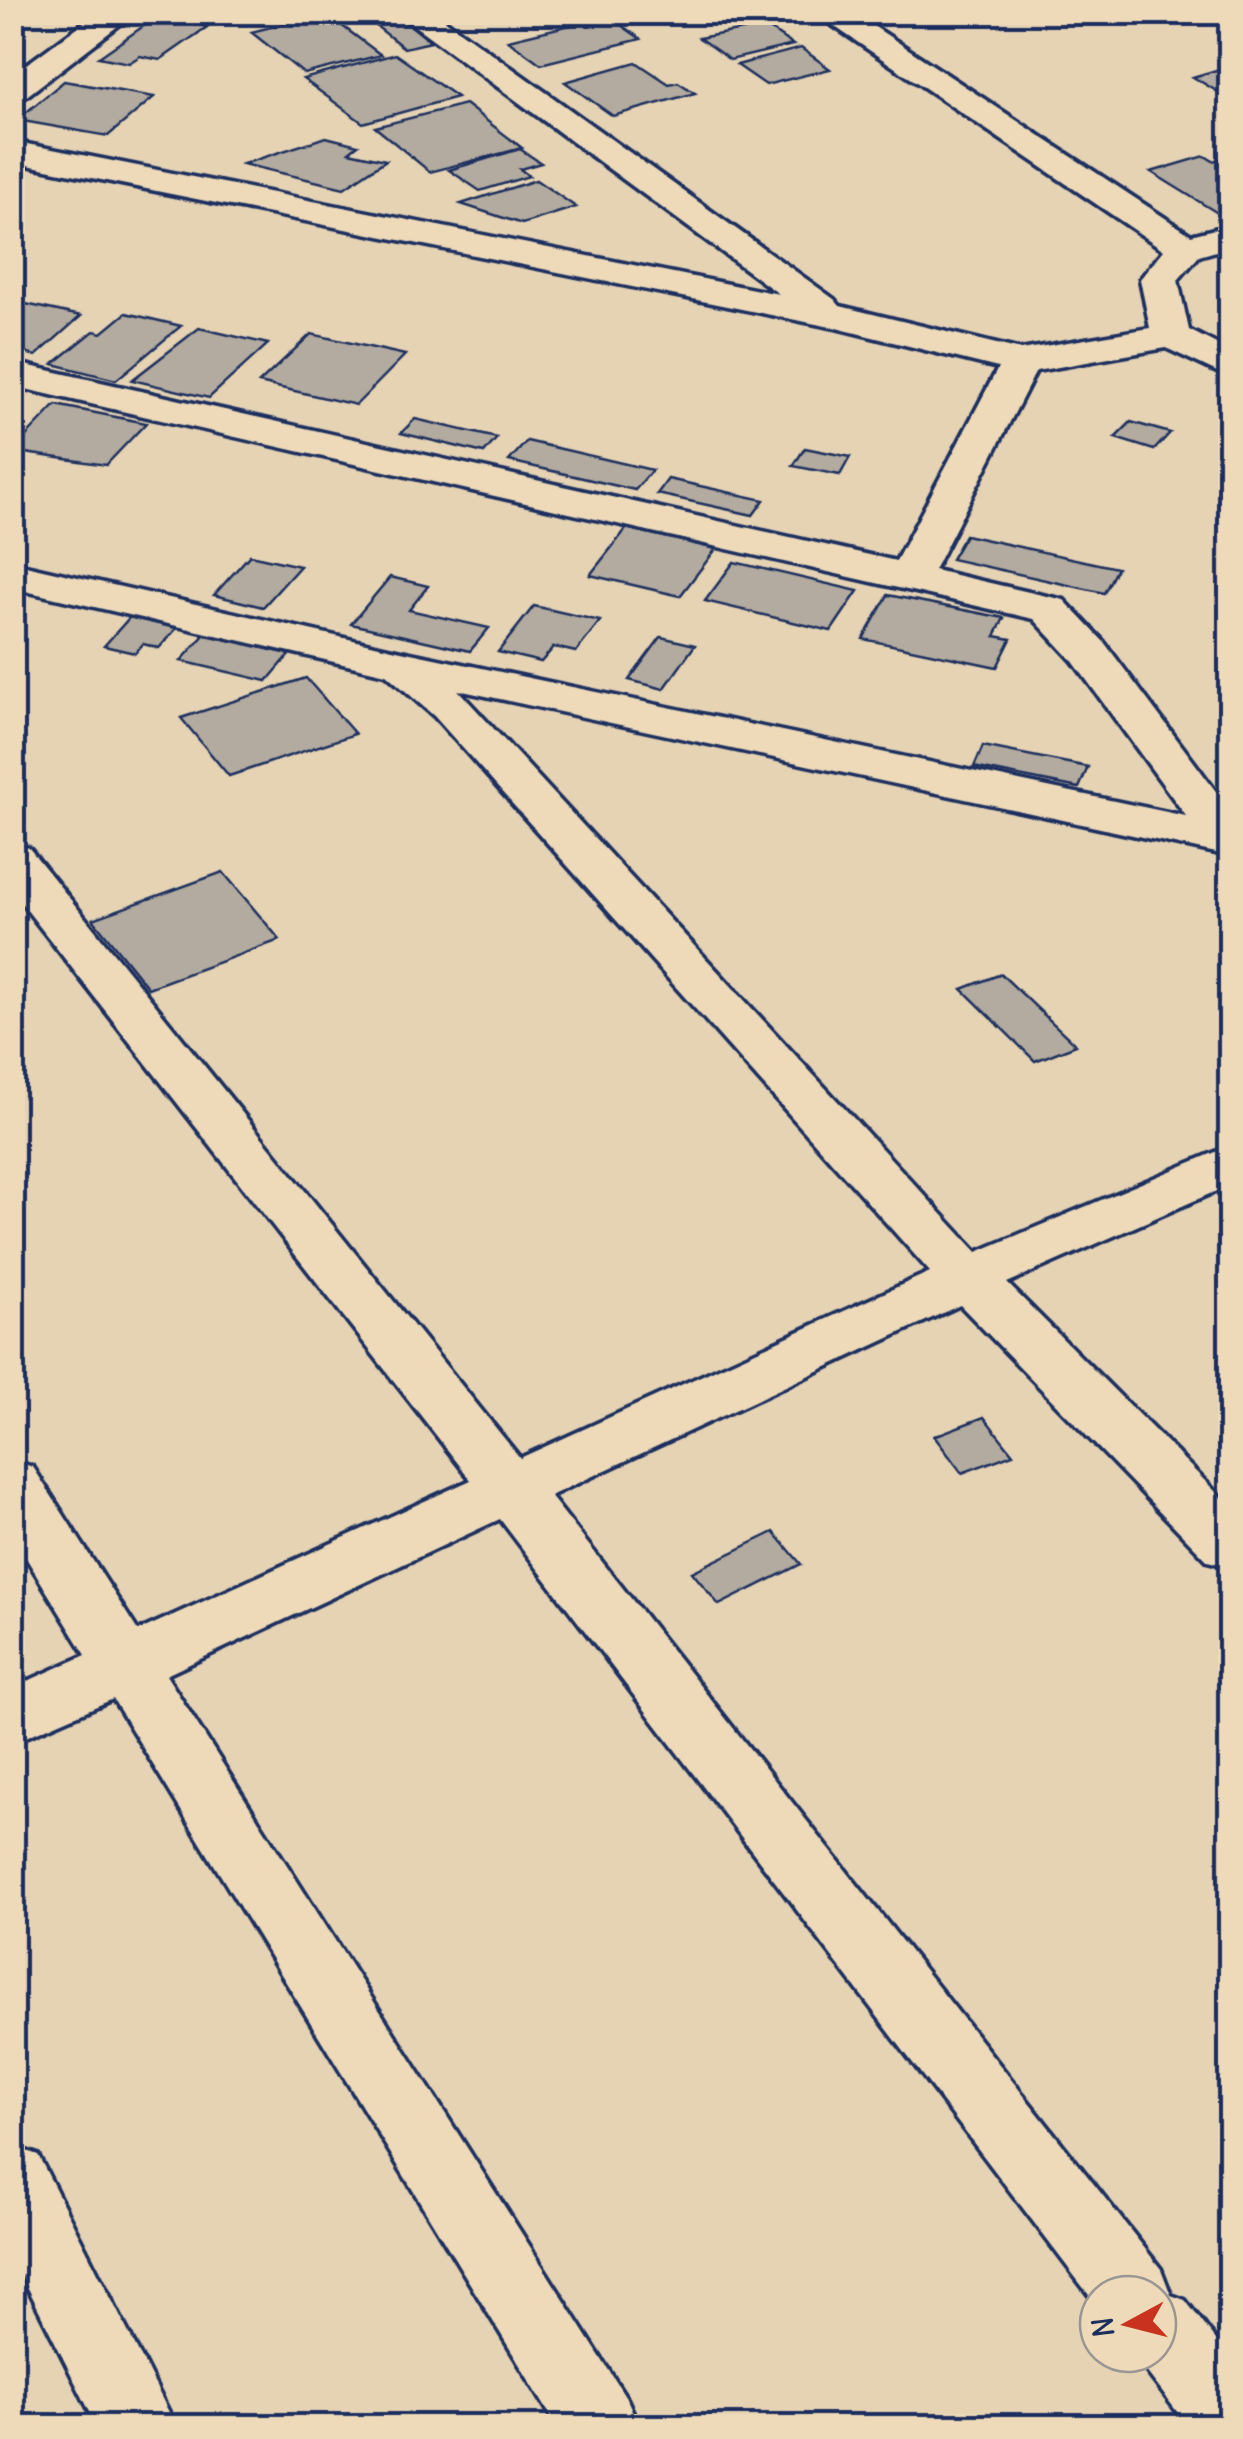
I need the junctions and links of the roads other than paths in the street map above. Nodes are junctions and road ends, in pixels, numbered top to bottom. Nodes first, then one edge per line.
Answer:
1 (120, 12) edge
2 (412, 12) edge
3 (829, 12) edge
4 (12, 91) edge
5 (12, 151) edge
6 (1230, 236) edge
7 (1186, 248) junction
8 (836, 317) junction
9 (1171, 336) junction
10 (1021, 362) junction
11 (1230, 366) edge
12 (12, 374) edge
13 (12, 576) edge
14 (909, 577) junction
15 (402, 664) junction
16 (1229, 841) edge
17 (12, 858) edge
18 (1230, 1164) edge
19 (968, 1278) junction
20 (12, 1484) edge
21 (512, 1488) junction
22 (1230, 1544) edge
23 (124, 1667) junction
24 (12, 1717) edge
25 (12, 2180) edge
26 (1119, 2274) edge
27 (1178, 2352) edge
28 (1230, 2420) edge
29 (137, 2426) edge
30 (600, 2426) edge

1 - 4 street
2 - 8 street
3 - 7 street
5 - 8 street
6 - 7 street
7 - 9 street
8 - 10 street
9 - 10 street
9 - 11 street
10 - 14 street
12 - 14 street
13 - 15 street
14 - 16 street
15 - 16 street
15 - 19 street
17 - 21 street
18 - 19 street
19 - 21 street
19 - 22 street
20 - 23 street
21 - 23 street
21 - 26 street
23 - 24 street
23 - 30 street
25 - 29 street
27 - 28 street

